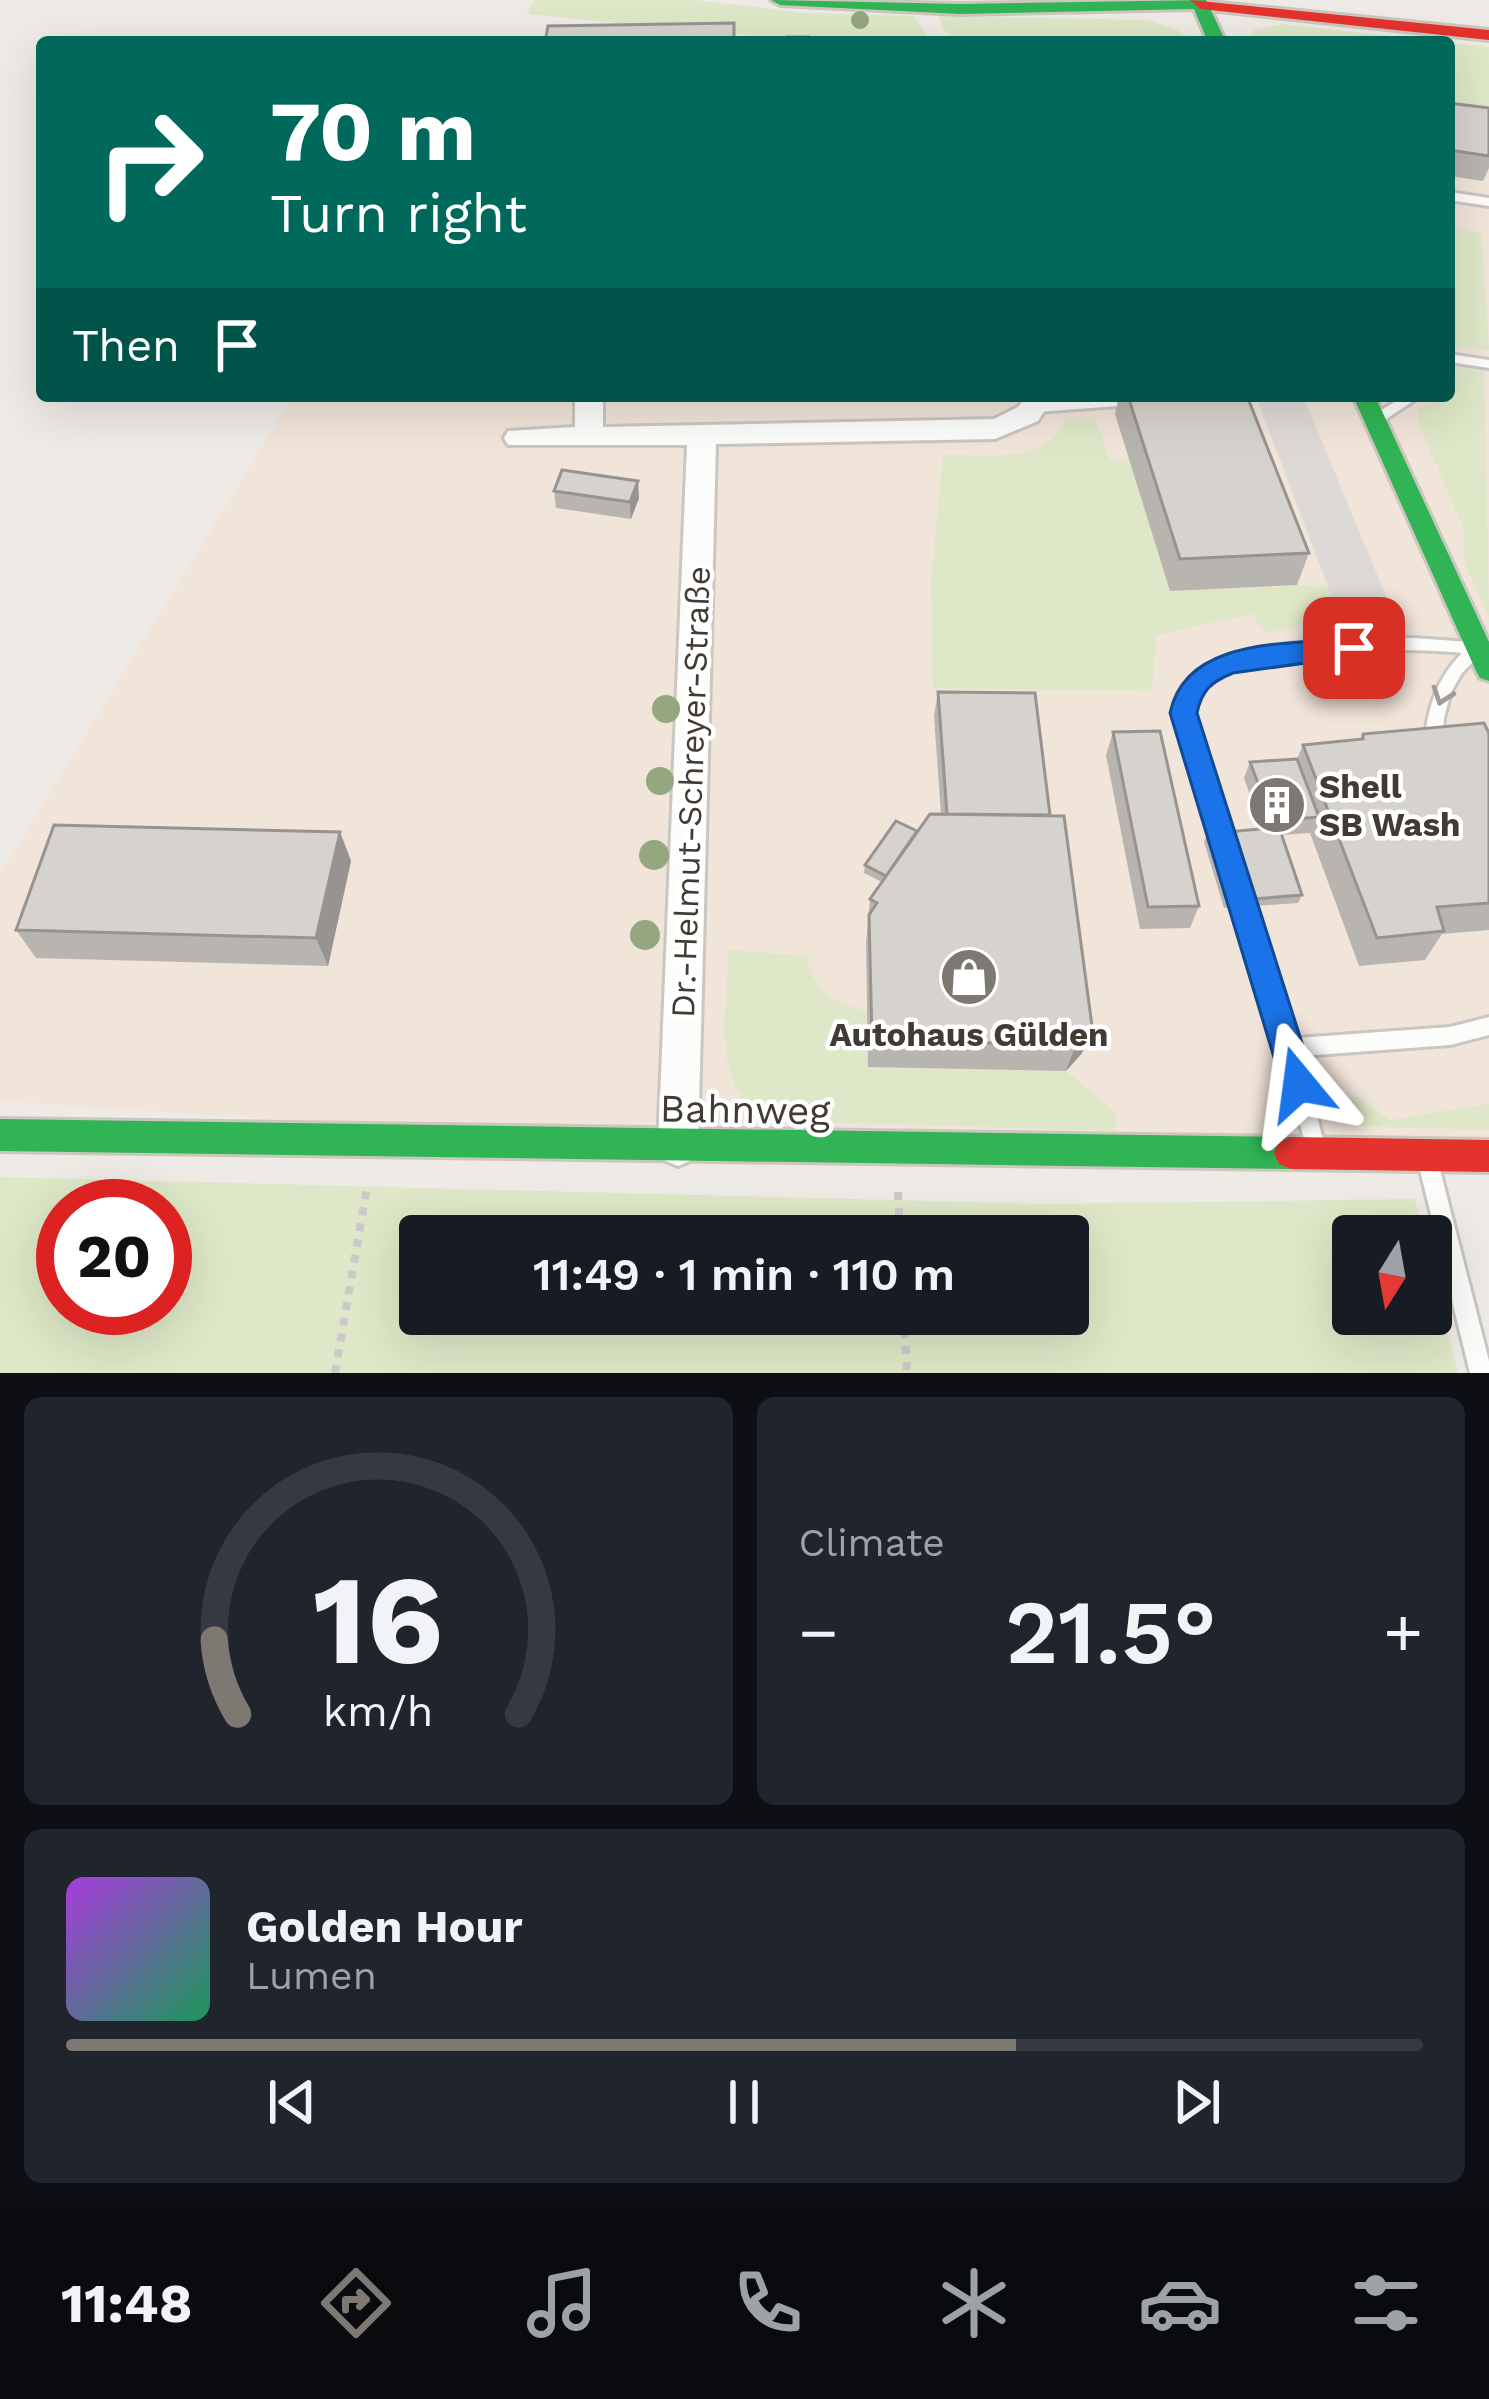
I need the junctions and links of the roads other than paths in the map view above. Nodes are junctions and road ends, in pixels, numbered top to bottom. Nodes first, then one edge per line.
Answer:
1 (780, 0) edge
2 (1200, 2) edge
3 (1489, 35) edge
4 (1214, 36) edge
5 (1455, 197) edge
6 (1489, 202) edge
7 (1455, 359) edge
8 (1489, 364) edge
9 (589, 402) edge
10 (1038, 402) edge
11 (1369, 408) edge
12 (589, 436) junction
13 (518, 438) dead end
14 (702, 438) junction
15 (1483, 660) edge
16 (1434, 756) edge
17 (1489, 1026) edge
18 (1289, 1048) junction
19 (0, 1135) edge
20 (678, 1146) junction
21 (1317, 1156) junction
22 (1426, 1156) junction
23 (1489, 1156) edge
24 (1481, 1373) edge

1 - 2 street
2 - 3 street
2 - 4 street
5 - 6 lane
7 - 8 lane
9 - 12 street
10 - 14 street
11 - 15 street
12 - 13 street
12 - 14 street
14 - 20 street, Dr.-Helmut-Schreyer-Straße
15 -> 16 lane
15 - 18 lane
17 - 18 lane
18 - 21 lane
19 - 20 street, Bahnweg
20 - 21 street, Bahnweg
21 - 22 street, Bahnweg
22 - 23 street, Bahnweg
22 - 24 lane

